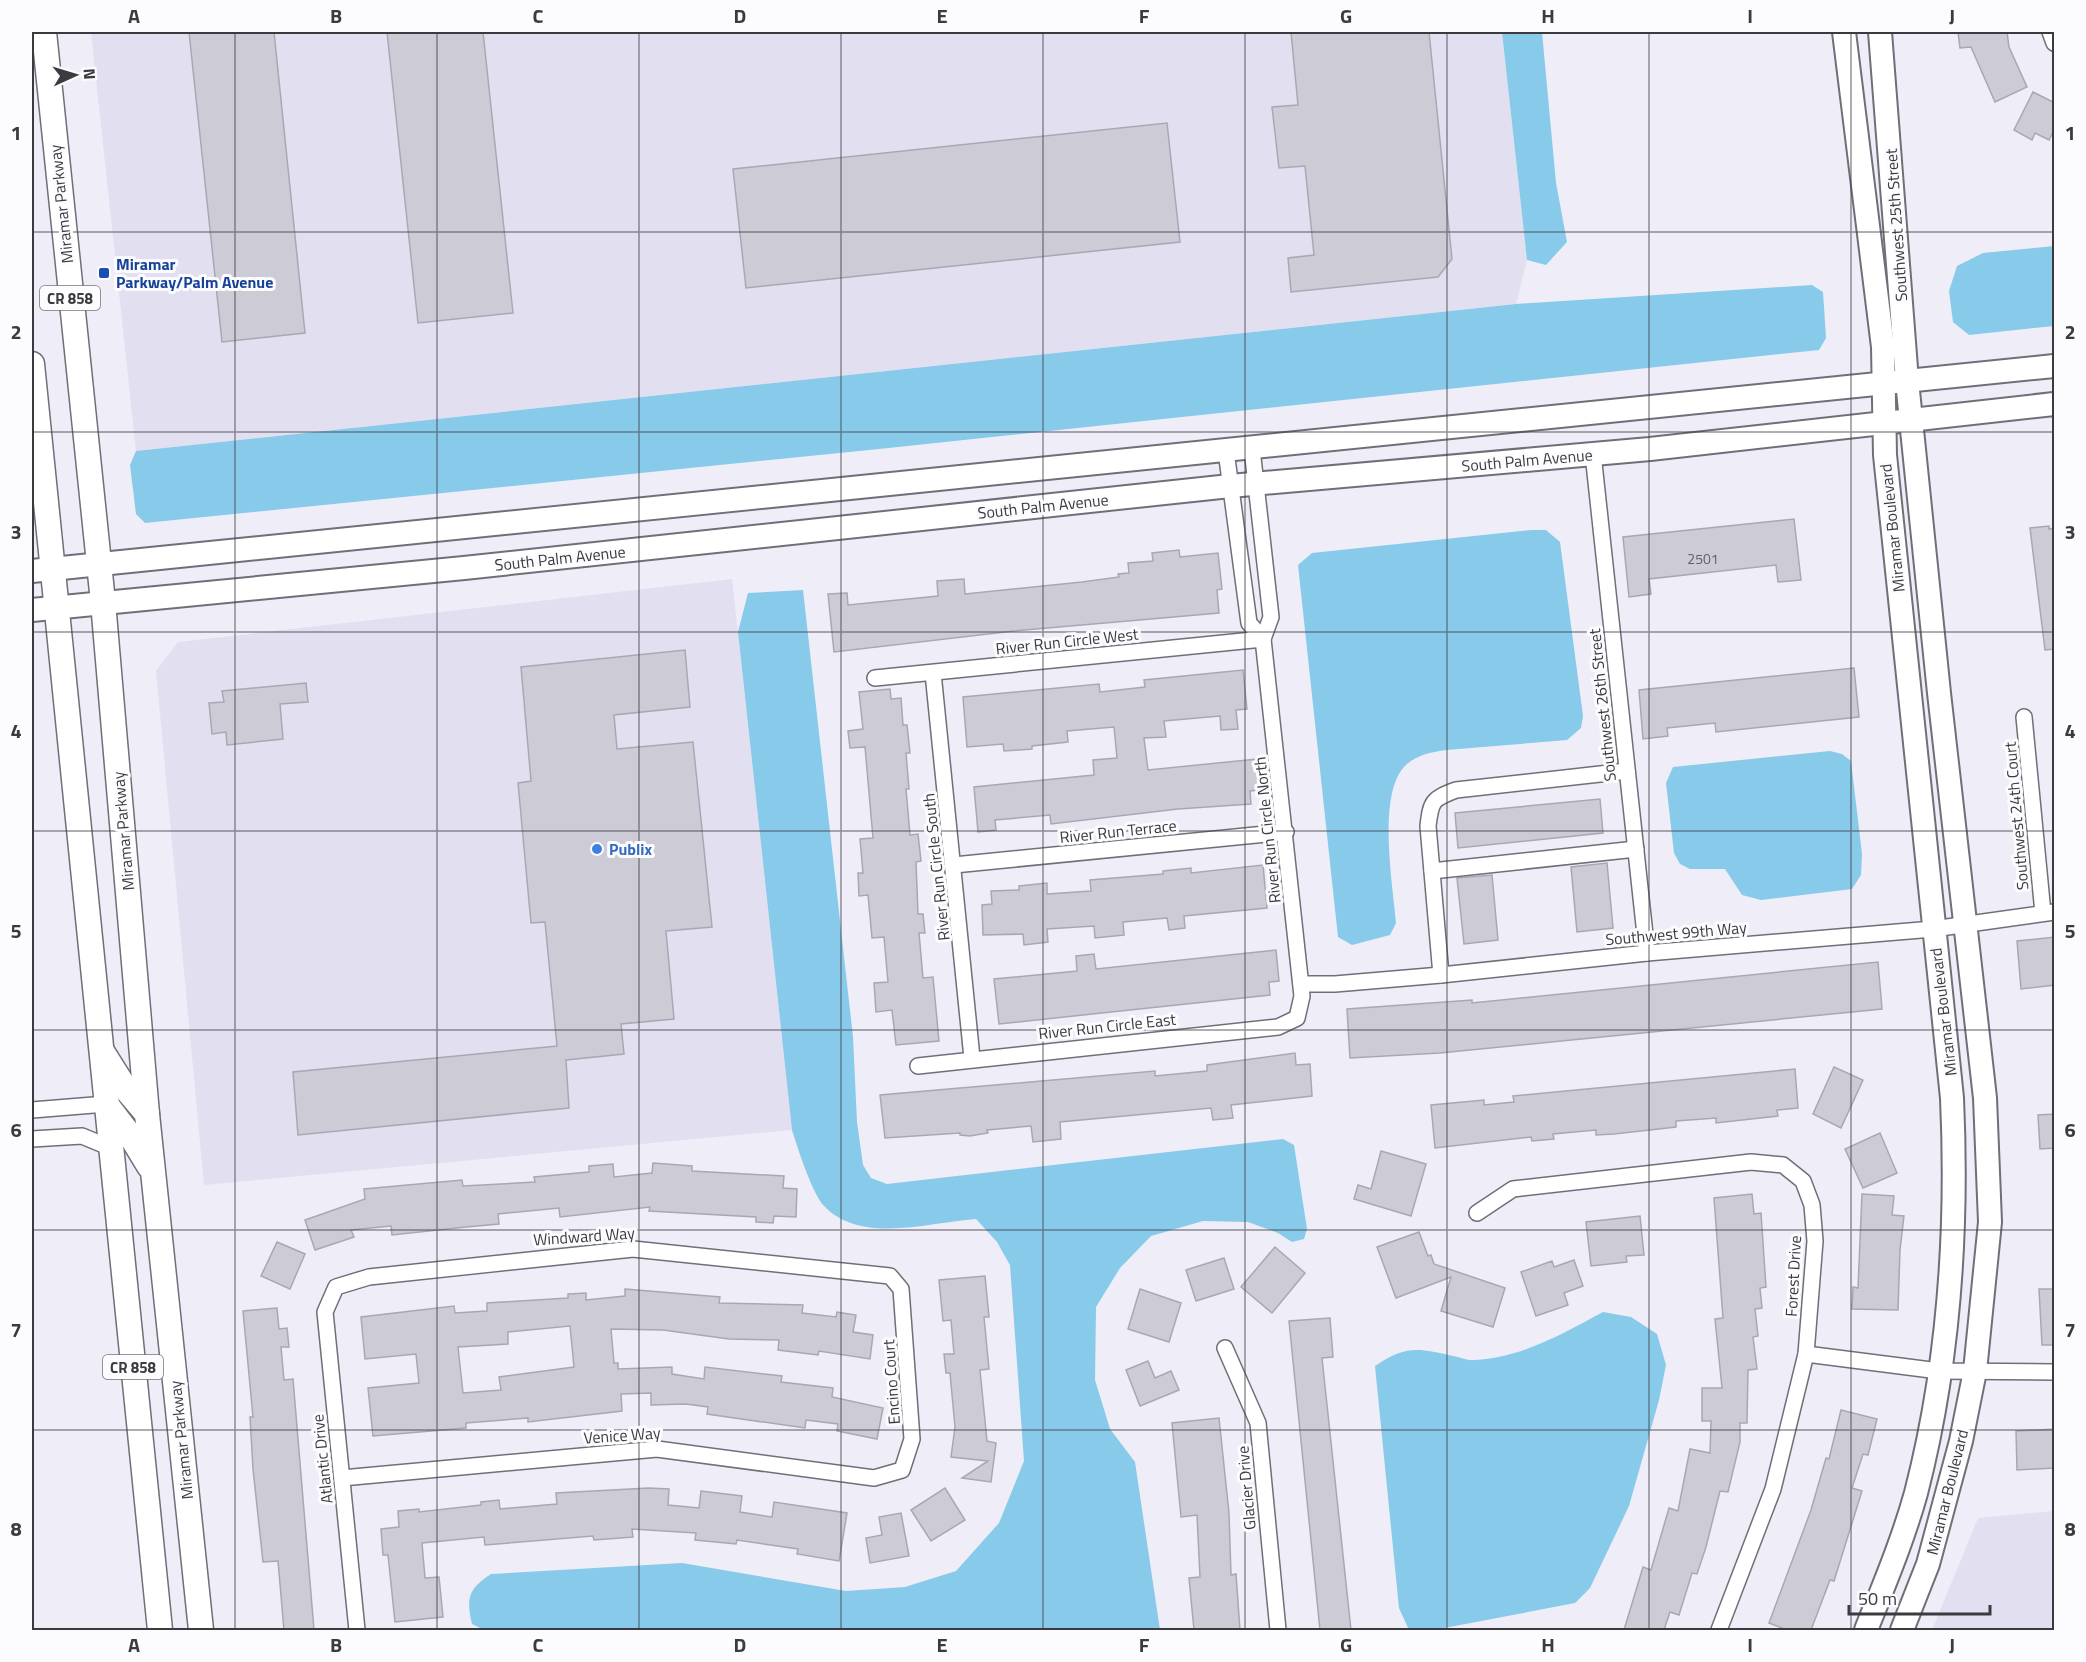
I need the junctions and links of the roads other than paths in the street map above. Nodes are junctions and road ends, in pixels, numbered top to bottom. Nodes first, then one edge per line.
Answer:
1 (44, 32) edge
2 (1844, 32) edge
3 (1880, 32) edge
4 (2050, 32) edge
5 (2055, 43) edge
6 (32, 364) edge
7 (2055, 366) edge
8 (1907, 381) junction
9 (1884, 384) junction
10 (2055, 404) edge
11 (1912, 419) junction
12 (1884, 422) junction
13 (1252, 448) junction
14 (1226, 451) junction
15 (1593, 454) junction
16 (1257, 484) junction
17 (1230, 486) junction
18 (99, 564) junction
19 (41, 570) edge
20 (104, 602) junction
21 (43, 609) edge
22 (1263, 639) junction
23 (933, 673) junction
24 (875, 678) dead end
25 (2024, 717) dead end
26 (1627, 771) junction
27 (1286, 832) junction
28 (1636, 849) junction
29 (954, 865) junction
30 (1432, 871) junction
31 (2049, 912) edge
32 (1966, 925) junction
33 (1933, 929) junction
34 (1647, 953) junction
35 (1441, 975) junction
36 (1301, 984) junction
37 (1297, 1017) joint
38 (102, 1051) junction
39 (972, 1058) junction
40 (918, 1066) dead end
41 (106, 1104) junction
42 (32, 1110) edge
43 (147, 1114) junction
44 (32, 1139) edge
45 (111, 1148) junction
46 (153, 1173) junction
47 (1477, 1213) dead end
48 (336, 1287) joint
49 (901, 1289) joint
50 (1225, 1348) dead end
51 (1806, 1354) junction
52 (1940, 1371) junction
53 (1975, 1371) junction
54 (2055, 1372) edge
55 (902, 1470) joint
56 (342, 1478) junction
57 (160, 1630) edge
58 (201, 1630) edge
59 (357, 1630) edge
60 (1278, 1630) edge
61 (1719, 1630) edge
62 (1866, 1630) edge
63 (1902, 1630) edge

1 - 18 main road, Miramar Parkway / CR 858
2 - 9 main road, Southwest 25th Street
3 - 8 main road, Southwest 25th Street
4 - 5 street
6 - 19 main road, CR 858
7 - 8 main road
8 - 9 main road
8 - 11 main road, Southwest 25th Street
9 - 12 main road, Miramar Boulevard
9 - 13 main road
10 - 11 main road, South Palm Avenue
11 - 12 main road, South Palm Avenue
11 - 32 main road, Miramar Boulevard
12 - 15 main road, South Palm Avenue
12 - 33 main road, Miramar Boulevard
13 - 14 main road
13 - 16 street, River Run Circle North
14 - 17 street, River Run Circle North
14 - 18 main road
15 - 16 main road, South Palm Avenue
15 - 26 street, Southwest 26th Street
16 - 17 main road, South Palm Avenue
16 - 22 street, River Run Circle North
17 - 20 main road, South Palm Avenue
17 - 22 street, River Run Circle North
18 - 19 main road
18 - 20 main road, Miramar Parkway / CR 858
19 - 21 main road, CR 858
20 - 21 main road, South Palm Avenue
20 - 43 main road, Miramar Parkway / CR 858
21 - 38 main road, CR 858
22 - 23 street, River Run Circle West
22 - 27 street, River Run Circle North
23 - 24 street, River Run Circle West
23 - 29 street, River Run Circle South
25 - 31 street, Southwest 24th Court
26 - 28 street, Southwest 26th Street
26 - 30 street
27 - 29 street, River Run Terrace
27 - 36 street, River Run Circle North
28 - 30 street
28 - 34 street, Southwest 26th Street
29 - 39 street, River Run Circle South
30 - 35 street
31 - 32 street, Southwest 99th Way
32 - 33 street, Southwest 99th Way
32 - 53 main road, Miramar Boulevard
33 - 34 street, Southwest 99th Way
33 - 52 main road, Miramar Boulevard
34 - 35 street, Southwest 99th Way
35 - 36 street, Southwest 99th Way
36 - 37 street, River Run Circle North
37 - 39 street, River Run Circle East
38 - 41 main road, CR 858
38 - 43 main road
39 - 40 street, River Run Circle East
41 - 42 street
41 - 45 main road, CR 858
41 - 46 main road
43 - 46 main road, Miramar Parkway / CR 858
44 - 45 street
45 - 57 main road, CR 858
46 - 58 main road, Miramar Parkway / CR 858
47 - 51 street, Forest Drive
48 - 49 street, Windward Way
48 - 56 street, Atlantic Drive
49 - 55 street, Encino Court
50 - 60 street, Glacier Drive
51 - 52 street
51 - 61 street, Forest Drive
52 - 53 street
52 - 62 main road, Miramar Boulevard
53 - 54 street
53 - 63 main road, Miramar Boulevard
55 - 56 street, Venice Way
56 - 59 street, Atlantic Drive

